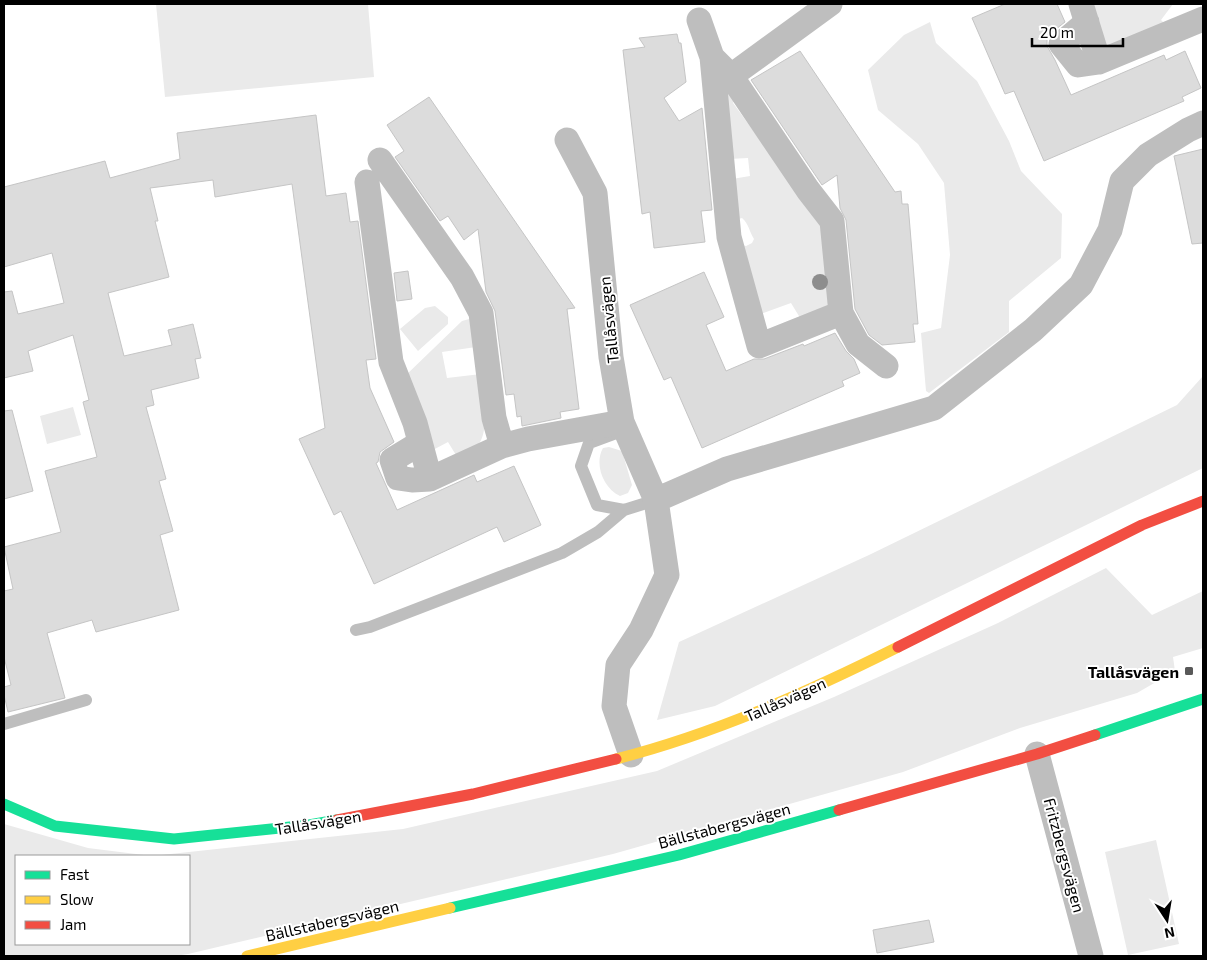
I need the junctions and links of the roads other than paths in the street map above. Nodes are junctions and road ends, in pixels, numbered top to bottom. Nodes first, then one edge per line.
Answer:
1 (830, 4) edge
2 (1196, 4) edge
3 (1084, 13) edge
4 (1203, 18) edge
5 (699, 20) dead end
6 (712, 57) junction
7 (731, 76) junction
8 (1203, 123) edge
9 (567, 140) dead end
10 (380, 160) dead end
11 (367, 182) dead end
12 (841, 312) junction
13 (886, 366) dead end
14 (624, 426) junction
15 (502, 446) junction
16 (656, 500) junction
17 (1203, 501) edge
18 (624, 510) junction
19 (356, 630) dead end
20 (1203, 699) edge
21 (86, 700) dead end
22 (4, 724) edge
23 (1037, 754) junction
24 (631, 755) junction
25 (4, 804) edge
26 (247, 956) edge
27 (1091, 956) edge

1 - 7 street
2 - 4 street
3 - 4 street
5 - 6 street
6 - 7 street
6 - 12 street
7 - 12 street
8 - 16 street
9 - 14 street, Tallåsvägen
10 - 15 street
11 - 15 street
12 - 13 street
14 - 15 street
14 - 16 street, Tallåsvägen
14 - 18 lane
16 - 18 lane
16 - 24 street, Tallåsvägen
17 - 24 street, Tallåsvägen
18 - 19 lane
20 - 23 street, Bällstabergsvägen
21 - 22 lane
23 - 26 street, Bällstabergsvägen
23 - 27 street, Fritzbergsvägen
24 - 25 street, Tallåsvägen

